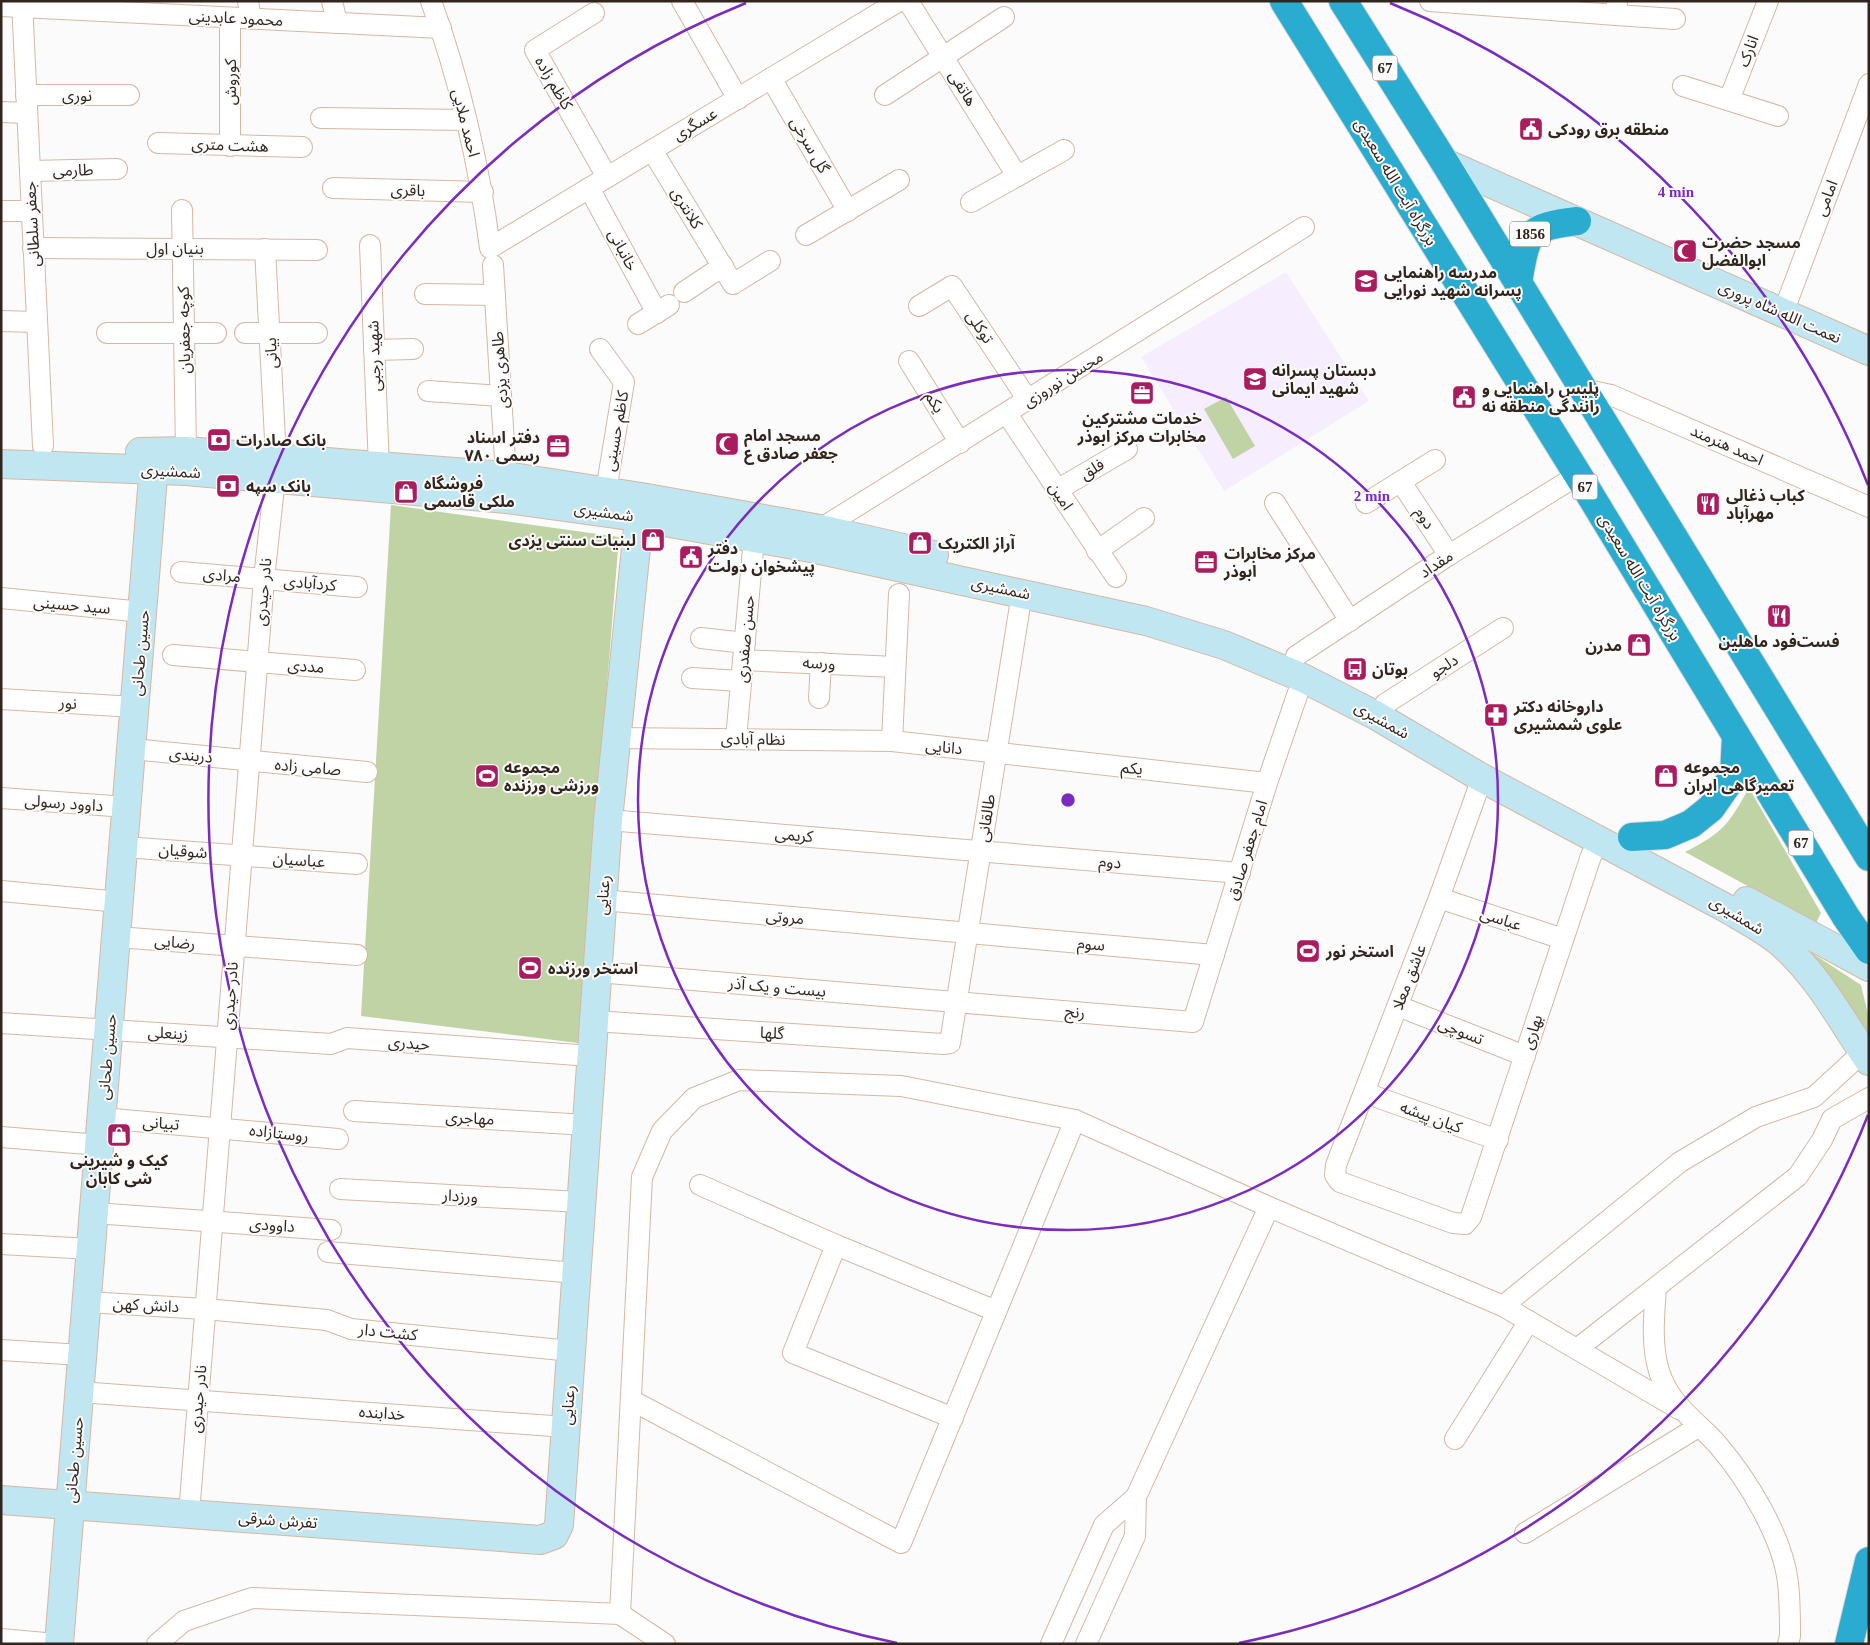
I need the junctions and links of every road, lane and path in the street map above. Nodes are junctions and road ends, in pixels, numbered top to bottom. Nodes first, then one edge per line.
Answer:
1 (332, 1) edge
2 (431, 1) edge
3 (682, 1) edge
4 (900, 1) edge
5 (908, 1) edge
6 (1284, 1) edge
7 (1343, 1) edge
8 (1430, 1) edge
9 (1768, 1) edge
10 (22, 4) edge
11 (1, 6) edge
12 (150, 8) edge
13 (1617, 8) edge
14 (249, 10) edge
15 (594, 14) dead end
16 (1004, 17) dead end
17 (230, 18) junction
18 (1675, 19) dead end
19 (337, 23) junction
20 (441, 28) junction
21 (942, 56) junction
22 (771, 78) junction
23 (1869, 84) edge
24 (1683, 86) dead end
25 (129, 95) dead end
26 (885, 95) dead end
27 (738, 99) junction
28 (1729, 100) junction
29 (27, 104) junction
30 (1, 112) edge
31 (1778, 116) dead end
32 (321, 118) dead end
33 (466, 120) junction
34 (158, 143) dead end
35 (230, 146) junction
36 (302, 147) dead end
37 (652, 150) junction
38 (1064, 150) dead end
39 (1445, 162) junction
40 (117, 169) dead end
41 (30, 171) junction
42 (1017, 176) junction
43 (607, 177) junction
44 (899, 180) dead end
45 (333, 188) dead end
46 (589, 188) junction
47 (483, 192) junction
48 (971, 202) dead end
49 (182, 210) dead end
50 (848, 210) junction
51 (1, 211) edge
52 (31, 211) junction
53 (1577, 221) junction
54 (1304, 227) dead end
55 (806, 235) dead end
56 (370, 244) dead end
57 (33, 248) junction
58 (183, 248) junction
59 (265, 249) junction
60 (317, 250) dead end
61 (492, 256) junction
62 (770, 261) dead end
63 (723, 266) junction
64 (1518, 282) junction
65 (425, 294) dead end
66 (494, 295) junction
67 (670, 303) junction
68 (919, 306) dead end
69 (1783, 313) junction
70 (1, 321) edge
71 (36, 322) junction
72 (638, 324) dead end
73 (183, 332) junction
74 (107, 333) dead end
75 (216, 333) dead end
76 (245, 333) dead end
77 (270, 333) junction
78 (318, 333) dead end
79 (600, 349) dead end
80 (374, 350) junction
81 (413, 350) dead end
82 (1869, 351) edge
83 (909, 360) dead end
84 (1583, 389) junction
85 (428, 391) dead end
86 (501, 396) junction
87 (1028, 400) junction
88 (1007, 414) junction
89 (960, 443) junction
90 (1, 446) edge
91 (1126, 449) dead end
92 (43, 455) junction
93 (1435, 460) dead end
94 (155, 461) junction
95 (186, 461) junction
96 (1, 464) edge
97 (275, 468) junction
98 (1578, 475) junction
99 (378, 477) junction
100 (1401, 482) junction
101 (507, 488) junction
102 (1057, 490) junction
103 (604, 502) junction
104 (1275, 503) dead end
105 (1366, 503) dead end
106 (639, 507) junction
107 (1869, 507) edge
108 (1144, 518) dead end
109 (756, 528) junction
110 (818, 539) junction
111 (1097, 551) junction
112 (1449, 555) junction
113 (181, 572) dead end
114 (1116, 577) dead end
115 (264, 579) junction
116 (1024, 584) junction
117 (357, 587) dead end
118 (899, 594) dead end
119 (1, 598) edge
120 (143, 612) junction
121 (1350, 621) junction
122 (1503, 628) dead end
123 (701, 638) dead end
124 (744, 651) junction
125 (173, 655) dead end
126 (257, 662) junction
127 (821, 663) junction
128 (896, 667) junction
129 (1299, 667) junction
130 (355, 670) dead end
131 (692, 678) dead end
132 (741, 681) junction
133 (1, 698) edge
134 (819, 698) dead end
135 (136, 707) junction
136 (1381, 710) junction
137 (1736, 736) junction
138 (615, 738) junction
139 (736, 739) junction
140 (892, 741) junction
141 (132, 749) junction
142 (997, 752) junction
143 (249, 761) junction
144 (1485, 769) junction
145 (367, 772) dead end
146 (1267, 783) junction
147 (1, 798) edge
148 (127, 807) junction
149 (608, 820) junction
150 (1632, 837) junction
151 (1599, 840) junction
152 (124, 847) junction
153 (981, 851) junction
154 (242, 855) junction
155 (1869, 857) edge
156 (357, 864) dead end
157 (1240, 873) junction
158 (1, 891) edge
159 (1439, 898) junction
160 (602, 900) junction
161 (120, 902) junction
162 (968, 933) junction
163 (117, 937) junction
164 (1563, 939) junction
165 (234, 947) junction
166 (1869, 950) edge
167 (357, 955) dead end
168 (1214, 955) junction
169 (1869, 967) edge
170 (597, 972) junction
171 (957, 1002) junction
172 (1398, 1006) junction
173 (594, 1021) junction
174 (1193, 1022) joint
175 (1, 1023) edge
176 (109, 1030) junction
177 (227, 1036) junction
178 (950, 1043) joint
179 (591, 1056) junction
180 (1524, 1056) junction
181 (1866, 1057) edge
182 (1365, 1093) junction
183 (1869, 1098) edge
184 (354, 1112) dead end
185 (102, 1118) junction
186 (1075, 1120) junction
187 (587, 1125) junction
188 (220, 1127) junction
189 (1, 1137) edge
190 (338, 1139) dead end
191 (1498, 1140) junction
192 (100, 1145) junction
193 (700, 1185) dead end
194 (340, 1189) dead end
195 (581, 1202) junction
196 (1269, 1208) junction
197 (94, 1213) junction
198 (212, 1220) junction
199 (1465, 1224) joint
200 (331, 1230) dead end
201 (1, 1244) edge
202 (836, 1245) junction
203 (91, 1249) junction
204 (328, 1252) dead end
205 (576, 1273) junction
206 (1656, 1288) junction
207 (87, 1302) junction
208 (1503, 1306) junction
209 (205, 1309) junction
210 (996, 1311) junction
211 (1529, 1321) junction
212 (1577, 1349) junction
213 (1, 1350) edge
214 (571, 1351) junction
215 (82, 1355) junction
216 (79, 1392) junction
217 (631, 1400) junction
218 (198, 1402) junction
219 (1679, 1409) junction
220 (953, 1418) junction
221 (566, 1427) junction
222 (1698, 1427) junction
223 (1455, 1439) dead end
224 (1136, 1497) junction
225 (1, 1500) edge
226 (70, 1505) junction
227 (189, 1514) junction
228 (1526, 1533) dead end
229 (554, 1536) joint
230 (1869, 1561) edge
231 (620, 1614) junction
232 (1869, 1632) edge
233 (1, 1639) edge
234 (57, 1644) edge
235 (157, 1644) edge
236 (665, 1644) edge
237 (1051, 1644) edge
238 (1086, 1644) edge
239 (1788, 1644) edge
240 (1849, 1644) edge
241 (1862, 1644) edge

1 - 19 street
2 - 20 street, احمد ملایی
3 - 27 street
4 - 22 street, عسگری
5 - 21 street, هاتفی
6 - 98 highway, بزرگراه آیت الله سعیدی / 67
7 - 39 highway, 67
8 - 13 street
9 - 28 street, انارک
10 - 11 street, محمود عابدینی
10 - 12 street, محمود عابدینی
10 - 29 street, جعفر سلطانی
12 - 17 street, محمود عابدینی
13 - 18 street
14 - 17 street, محمود عابدینی
14 - 19 street, محمود عابدینی
15 - 43 street, کاظم زاده
16 - 21 street
17 - 35 street, کوروش
19 - 20 street, محمود عابدینی
20 - 33 street, احمد ملایی
21 - 26 street
21 - 42 street, هاتفی
22 - 27 street, عسگری
22 - 50 street, گل سرخی
23 - 69 street, امامی
24 - 28 street
25 - 29 street, نوری
27 - 37 street, عسگری
28 - 31 street
29 - 30 street, نوری
29 - 41 street, جعفر سلطانی
32 - 33 street
33 - 47 street, احمد ملایی
34 - 35 street, هشت متری
35 - 36 street, هشت متری
37 - 43 street, عسگری
37 - 63 street, کلانتری
38 - 42 street
39 - 53 main road, نعمت الله شاه پروری / 1856
39 - 64 highway, 67
40 - 41 street, طارمی
41 - 52 street, جعفر سلطانی
42 - 48 street
43 - 46 street, عسگری
44 - 50 street
45 - 47 street, باقری
46 - 61 street, عسگری
46 - 67 street, خانبانی
47 - 61 street, احمد ملایی
49 - 58 street, کوچه جعفریان
50 - 55 street
51 - 52 street
52 - 57 street, جعفر سلطانی
53 - 64 highway, 1856
53 - 69 main road, نعمت الله شاه پروری / 1856
54 - 87 street, محسن نوروزی
56 - 80 street, شهید رجبی
57 - 58 street, بنیان اول
57 - 71 street, جعفر سلطانی
58 - 59 street, بنیان اول
58 - 73 street, کوچه جعفریان
59 - 60 street, بنیان اول
59 - 77 street, بیانی
61 - 66 street, طاهری یزدی
62 - 63 street, کلانتری
63 - 67 street
64 - 84 highway, 67
65 - 66 street
66 - 86 street, طاهری یزدی
67 - 72 street
68 - 87 street, توکلی
69 - 82 main road, نعمت الله شاه پروری / 1856
70 - 71 street
71 - 92 street, جعفر سلطانی
73 - 74 street
73 - 75 street
73 - 95 street, کوچه جعفریان
76 - 77 street
77 - 78 street
77 - 97 street, بیانی
79 - 103 street, کاظم حسینی
80 - 81 street
80 - 99 street, شهید رجبی
83 - 89 street, یکم
84 - 107 street, احمد هنرمند
84 - 155 highway, 67
85 - 86 street
86 - 101 street, طاهری یزدی
87 - 88 street, محسن نوروزی
88 - 89 street, محسن نوروزی
88 - 102 street, امین
89 - 110 street, محسن نوروزی
90 - 92 main road, شمشیری
91 - 102 street, فلق
92 - 94 main road, شمشیری
92 - 96 main road, شمشیری
93 - 100 street
94 - 95 main road, شمشیری
94 - 120 main road, حسین طحانی
95 - 97 main road, شمشیری
97 - 99 main road, شمشیری
97 - 115 street, نادر حیدری
98 - 112 street, مقداد
98 - 137 highway, بزرگراه آیت الله سعیدی / 67
99 - 101 main road, شمشیری
100 - 105 street
100 - 112 street, دوم
101 - 103 main road, شمشیری
102 - 111 street, امین
103 - 106 main road, شمشیری
104 - 121 street
106 - 109 main road, شمشیری
106 - 138 main road, رعنایی
108 - 111 street
109 - 110 main road, شمشیری
109 - 124 street, حسن صفدری
110 - 116 main road, شمشیری
111 - 114 street, امین
112 - 121 street, مقداد
113 - 115 street, مرادی
115 - 117 street, کردآبادی
115 - 126 street, نادر حیدری
116 - 129 main road, شمشیری
116 - 142 street, طالقانی
118 - 128 street
119 - 120 street, سید حسینی
120 - 135 main road, حسین طحانی
121 - 129 street, مقداد
122 - 136 street, دلجو
123 - 124 street, ورسه
124 - 127 street, ورسه
124 - 132 street, حسن صفدری
125 - 126 street, مددی
126 - 130 street, مددی
126 - 143 street, نادر حیدری
127 - 128 street, ورسه
127 - 134 street
128 - 140 street
129 - 136 main road, شمشیری
129 - 146 street, امام جعفر صادق
131 - 132 street
132 - 139 street, حسن صفدری
133 - 135 street, نور
135 - 141 main road, حسین طحانی
136 - 144 main road, شمشیری
137 - 150 highway
137 - 166 highway, بزرگراه آیت الله سعیدی / 67
138 - 139 street, نظام آبادی
138 - 149 main road, رعنایی
139 - 140 street, نظام آبادی
140 - 142 street, دانایی
141 - 143 street, دربندی
141 - 148 main road, حسین طحانی
142 - 146 street, یکم
142 - 153 street, طالقانی
143 - 145 street, صامی زاده
143 - 154 street, نادر حیدری
144 - 150 main road, شمشیری
144 - 151 main road, شمشیری
144 - 159 street, عاشق معلا
146 - 157 street, امام جعفر صادق
147 - 148 street, داوود رسولی
148 - 152 main road, حسین طحانی
149 - 153 street, کریمی
149 - 160 main road, رعنایی
150 - 169 main road, شمشیری
151 - 164 street, بهاری
151 - 181 main road, شمشیری
152 - 154 street, شوقیان
152 - 161 main road, حسین طحانی
153 - 157 street, دوم
153 - 162 street, طالقانی
154 - 156 street, عباسیان
154 - 165 street, نادر حیدری
157 - 168 street, امام جعفر صادق
158 - 161 street
159 - 164 street, عباسی
159 - 172 street, عاشق معلا
160 - 162 street, مروتی
160 - 170 main road, رعنایی
161 - 163 main road, حسین طحانی
162 - 168 street, سوم
162 - 171 street, طالقانی
163 - 165 street, رضایی
163 - 176 main road, حسین طحانی
164 - 180 street, بهاری
165 - 167 street, رضایی
165 - 177 street, نادر حیدری
168 - 174 street, امام جعفر صادق
170 - 171 street, بیست و یک آذر
170 - 173 main road, رعنایی
171 - 174 street, رنج
171 - 178 street, طالقانی
172 - 180 street, تسوچی
172 - 182 street, عاشق معلا
173 - 178 street, گلها
173 - 179 main road, رعنایی
175 - 176 street, زینعلی
176 - 177 street, زینعلی
176 - 185 main road, حسین طحانی
177 - 179 street, حیدری
177 - 188 street, نادر حیدری
179 - 187 main road, رعنایی
180 - 191 street, بهاری
181 - 208 street
182 - 191 street, کیان پیشه
182 - 199 street, عاشق معلا
183 - 206 street
184 - 187 street, مهاجری
185 - 188 street, تبیانی
185 - 192 main road, حسین طحانی
186 - 196 street
186 - 210 street
186 - 217 street
187 - 195 main road, رعنایی
188 - 190 street, روستازاده
188 - 198 street, نادر حیدری
189 - 192 street
191 - 199 street, بهاری
192 - 197 main road, حسین طحانی
193 - 202 street
194 - 195 street, ورزدار
195 - 205 main road, رعنایی
196 - 208 street
196 - 224 street
197 - 198 street, داوودی
197 - 203 main road, حسین طحانی
198 - 200 street, داوودی
198 - 209 street, نادر حیدری
201 - 203 street
202 - 210 street
202 - 220 street
203 - 207 main road, حسین طحانی
204 - 205 street
205 - 214 main road, رعنایی
206 - 212 street
206 - 219 street
207 - 209 street, دانش کهن
207 - 215 main road, حسین طحانی
208 - 211 street
209 - 214 street, کشت دار
209 - 218 street, نادر حیدری
210 - 220 street
211 - 212 street
211 - 223 street
212 - 219 street
213 - 215 street
214 - 221 main road, رعنایی
215 - 216 main road, حسین طحانی
216 - 218 street, خدابنده
216 - 226 main road, حسین طحانی
217 - 220 street
217 - 231 street
218 - 221 street, خدابنده
218 - 227 street, نادر حیدری
219 - 222 street
221 - 229 main road, رعنایی
222 - 228 street
222 - 239 street
224 - 237 street
224 - 238 street
225 - 226 main road, تفرش شرقی
226 - 227 main road, تفرش شرقی
226 - 234 main road, حسین طحانی
227 - 229 main road, تفرش شرقی
230 - 240 highway
231 - 235 street
231 - 236 street
232 - 241 highway
233 - 234 street

